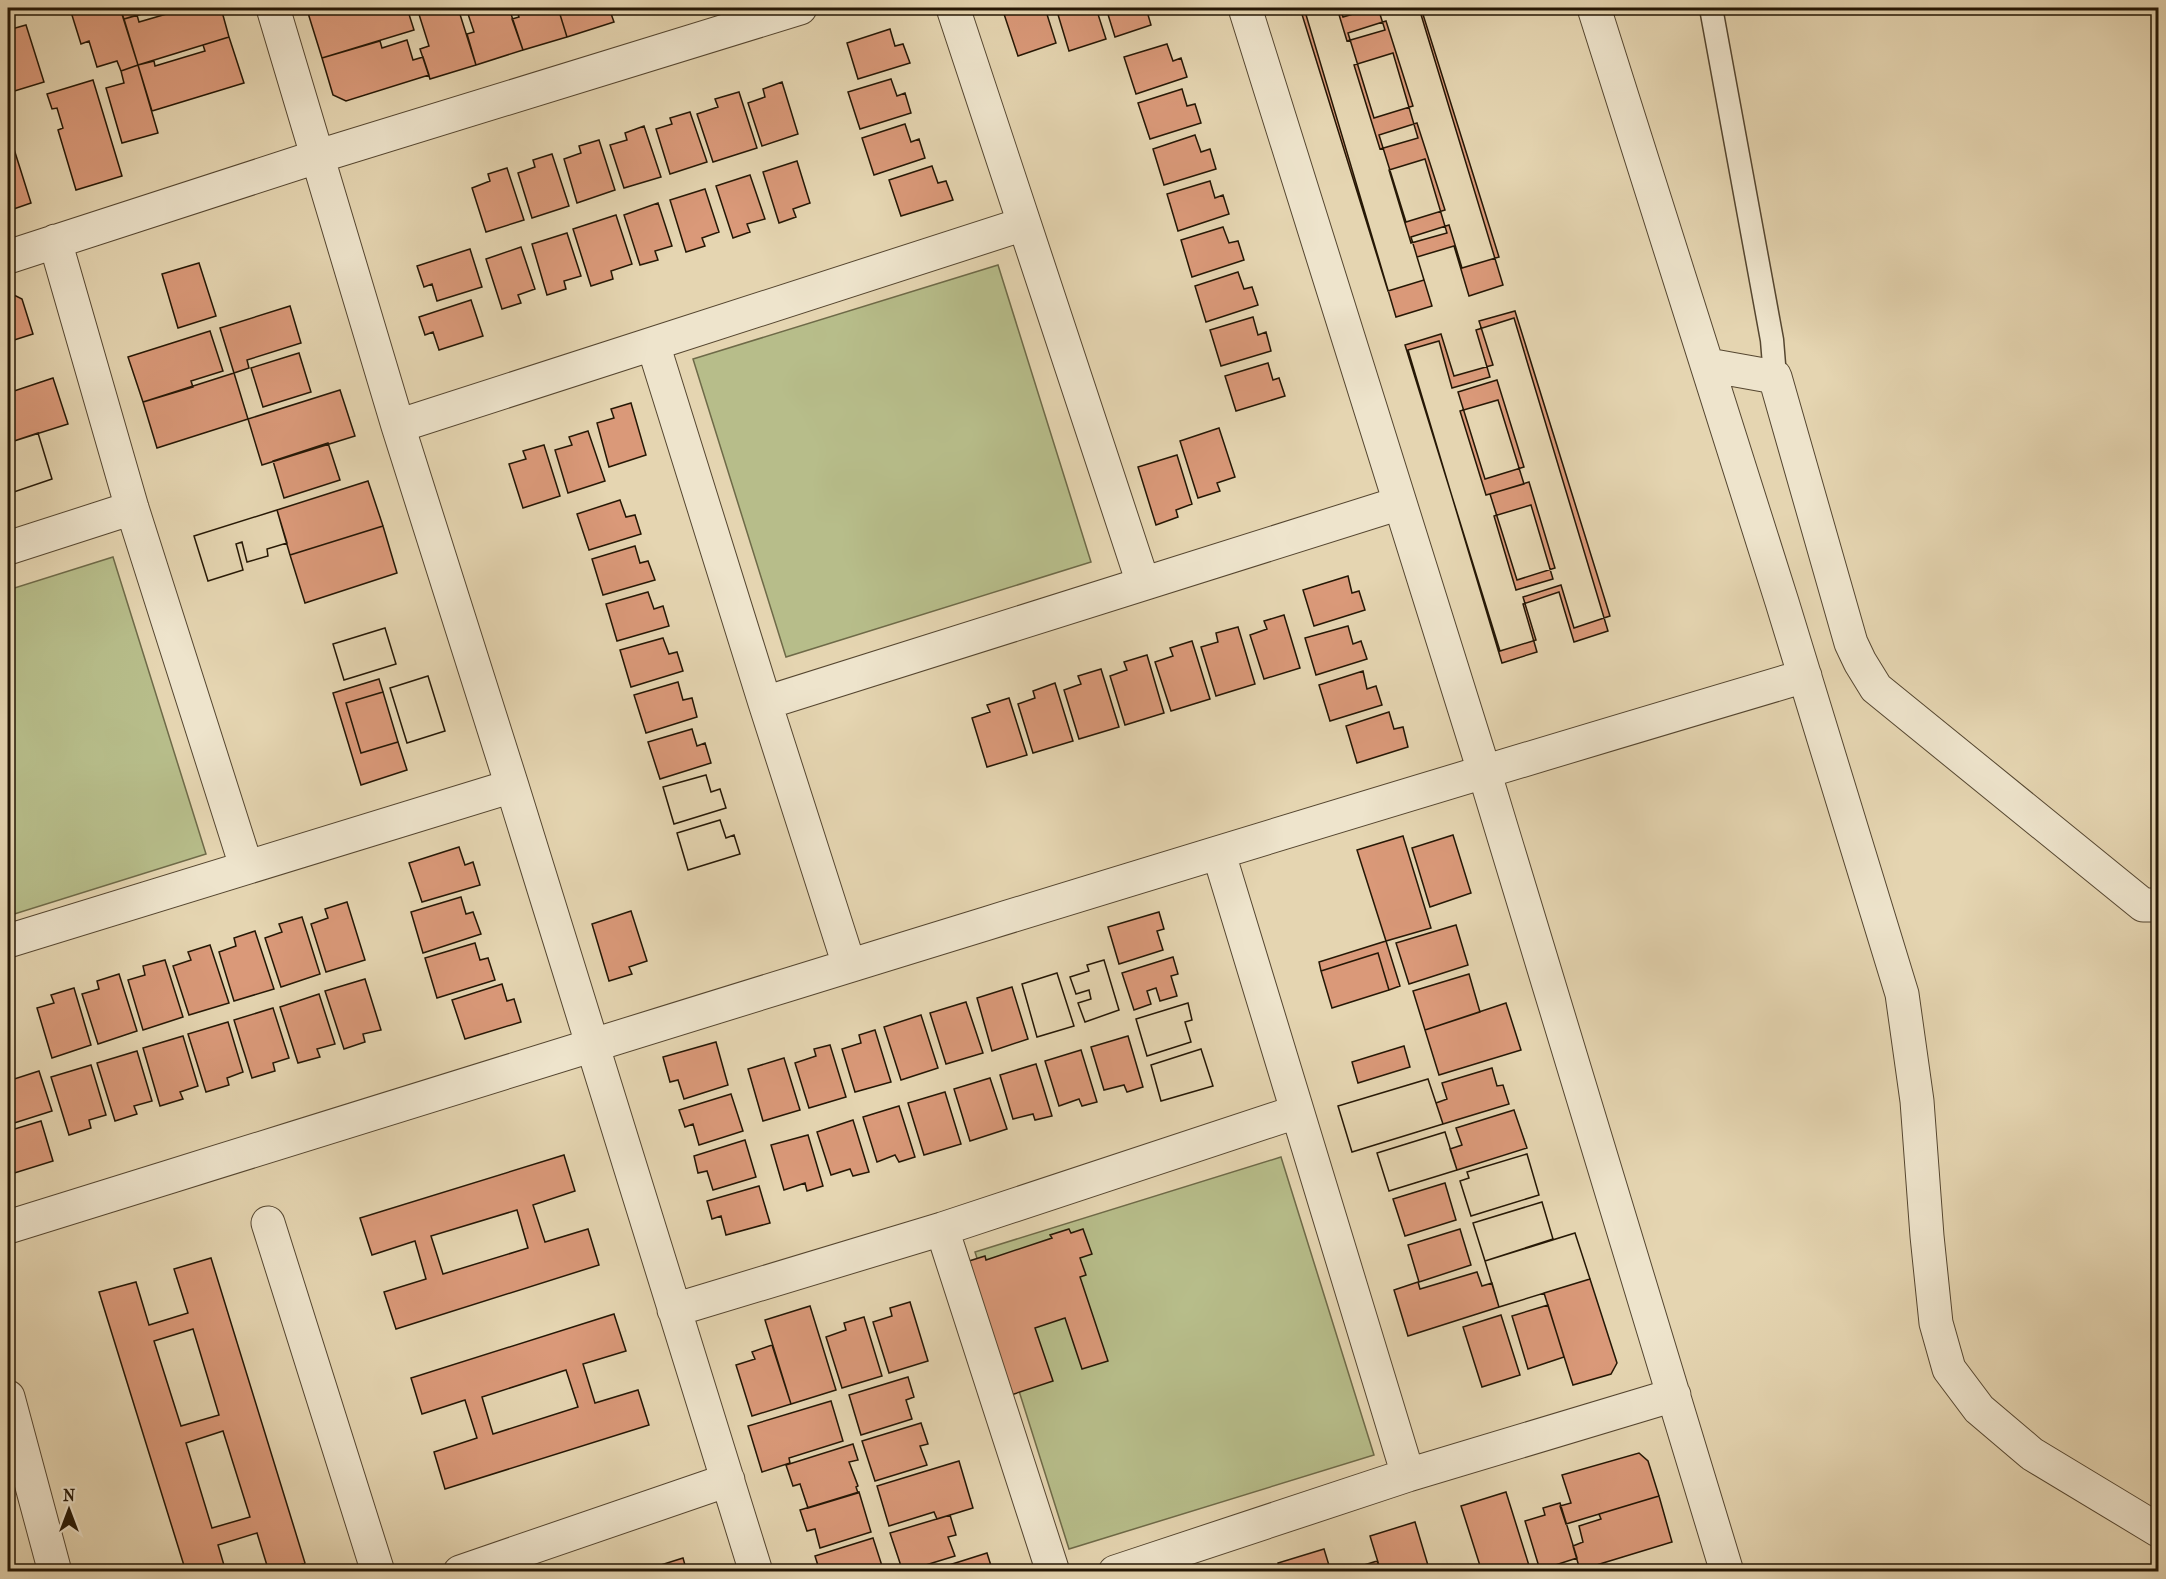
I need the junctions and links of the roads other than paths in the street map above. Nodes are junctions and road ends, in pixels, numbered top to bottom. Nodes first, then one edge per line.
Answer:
1 (273, 8) edge
2 (800, 8) edge
3 (953, 8) edge
4 (1245, 8) edge
5 (1594, 8) edge
6 (1711, 8) edge
7 (316, 157) junction
8 (1024, 224) junction
9 (55, 241) junction
10 (8, 257) edge
11 (653, 344) junction
12 (1708, 365) junction
13 (1776, 377) junction
14 (398, 426) junction
15 (1400, 503) junction
16 (132, 508) junction
17 (8, 548) edge
18 (1143, 583) junction
19 (1805, 676) junction
20 (765, 702) junction
21 (1484, 771) junction
22 (512, 786) junction
23 (1219, 854) junction
24 (246, 866) junction
25 (2158, 905) edge
26 (8, 941) edge
27 (849, 965) junction
28 (592, 1045) junction
29 (1296, 1112) junction
30 (268, 1223) dead end
31 (8, 1227) edge
32 (942, 1229) junction
33 (674, 1310) junction
34 (1674, 1395) junction
35 (8, 1397) edge
36 (1408, 1475) junction
37 (728, 1480) junction
38 (2158, 1530) edge
39 (55, 1572) edge
40 (378, 1572) edge
41 (460, 1572) edge
42 (756, 1572) edge
43 (1053, 1572) edge
44 (1116, 1572) edge
45 (1727, 1572) edge

1 - 7 street
2 - 7 street
3 - 8 street
4 - 15 street
5 - 12 street
6 - 13 lane
7 - 9 street
7 - 14 street
8 - 11 street
8 - 18 street
9 - 10 street
9 - 16 street
11 - 14 street
11 - 20 street
12 - 13 street
12 - 19 street
13 - 25 street
14 - 22 street
15 - 18 street
15 - 21 street
16 - 17 street
16 - 24 street
18 - 20 street
19 - 21 street
19 - 38 street
20 - 27 street
21 - 23 street
21 - 34 street
22 - 24 street
22 - 28 street
23 - 27 street
23 - 29 street
24 - 26 street
27 - 28 street
28 - 31 street
28 - 33 street
29 - 32 street
29 - 36 street
30 - 40 street
32 - 33 street
32 - 43 street
33 - 37 street
34 - 36 street
34 - 45 street
35 - 39 street
36 - 44 street
37 - 41 street
37 - 42 street

